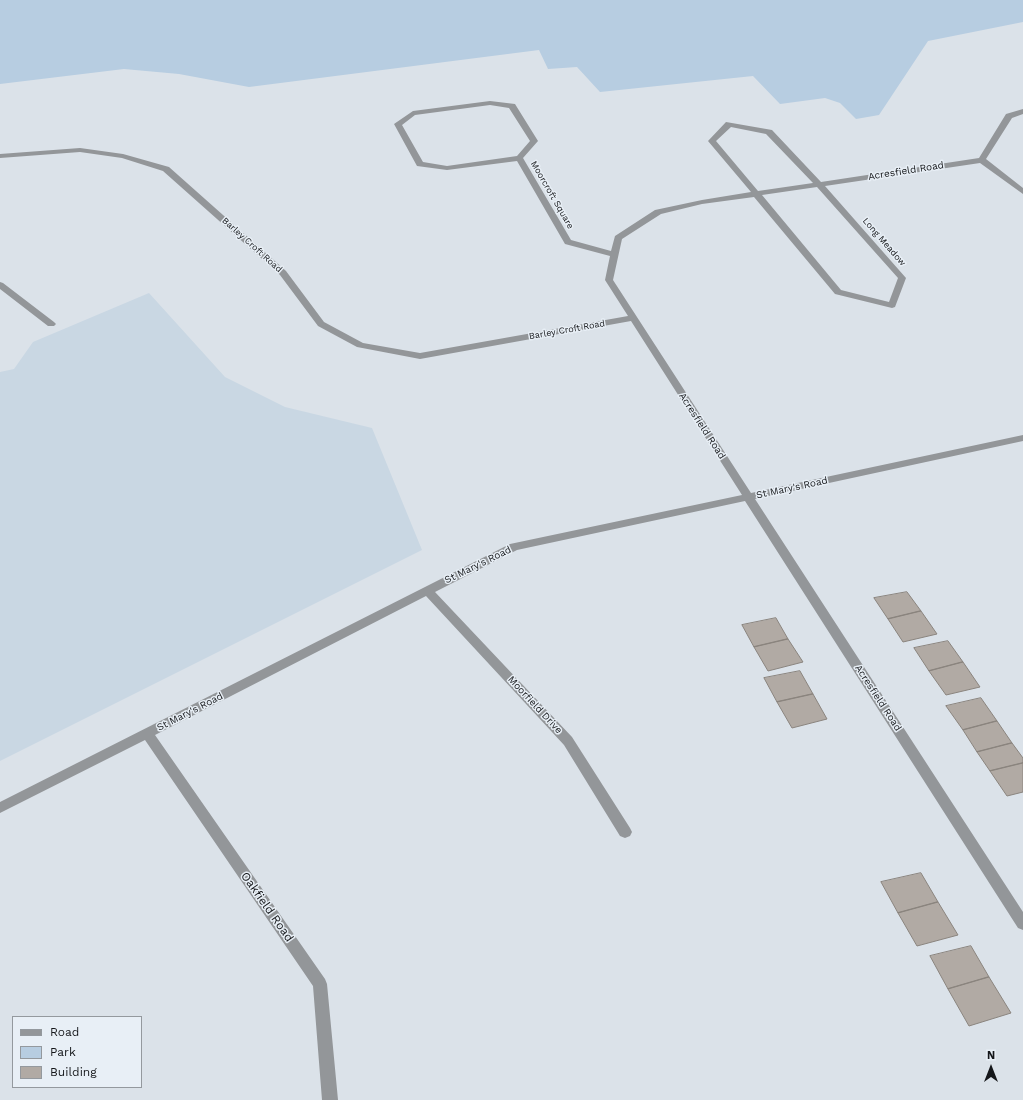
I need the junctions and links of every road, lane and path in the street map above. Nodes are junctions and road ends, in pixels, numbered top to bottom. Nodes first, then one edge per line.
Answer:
1 (1023, 110) edge
2 (0, 156) edge
3 (520, 158) junction
4 (982, 160) junction
5 (819, 184) junction
6 (1023, 192) edge
7 (755, 194) junction
8 (614, 254) junction
9 (0, 285) edge
10 (633, 318) junction
11 (51, 324) dead end
12 (1023, 438) edge
13 (748, 498) junction
14 (428, 591) junction
15 (147, 734) junction
16 (0, 808) edge
17 (626, 832) dead end
18 (1023, 924) edge
19 (330, 1100) edge

1 - 4 street
2 - 10 street, Barley Croft Road
3 - 3 street, Moorcroft Square
3 - 8 street, Moorcroft Square
4 - 5 street, Acresfield Road
4 - 6 street
5 - 7 street, Acresfield Road
5 - 7 street, Long Meadow
5 - 7 street, Long Meadow
7 - 8 street, Acresfield Road
8 - 10 street, Acresfield Road
9 - 11 street
10 - 13 street, Acresfield Road
12 - 13 street, St Mary's Road
13 - 14 street, St Mary's Road
13 - 18 street, Acresfield Road
14 - 15 street, St Mary's Road
14 - 17 street, Moorfield Drive
15 - 16 street, St Mary's Road
15 - 19 street, Oakfield Road

